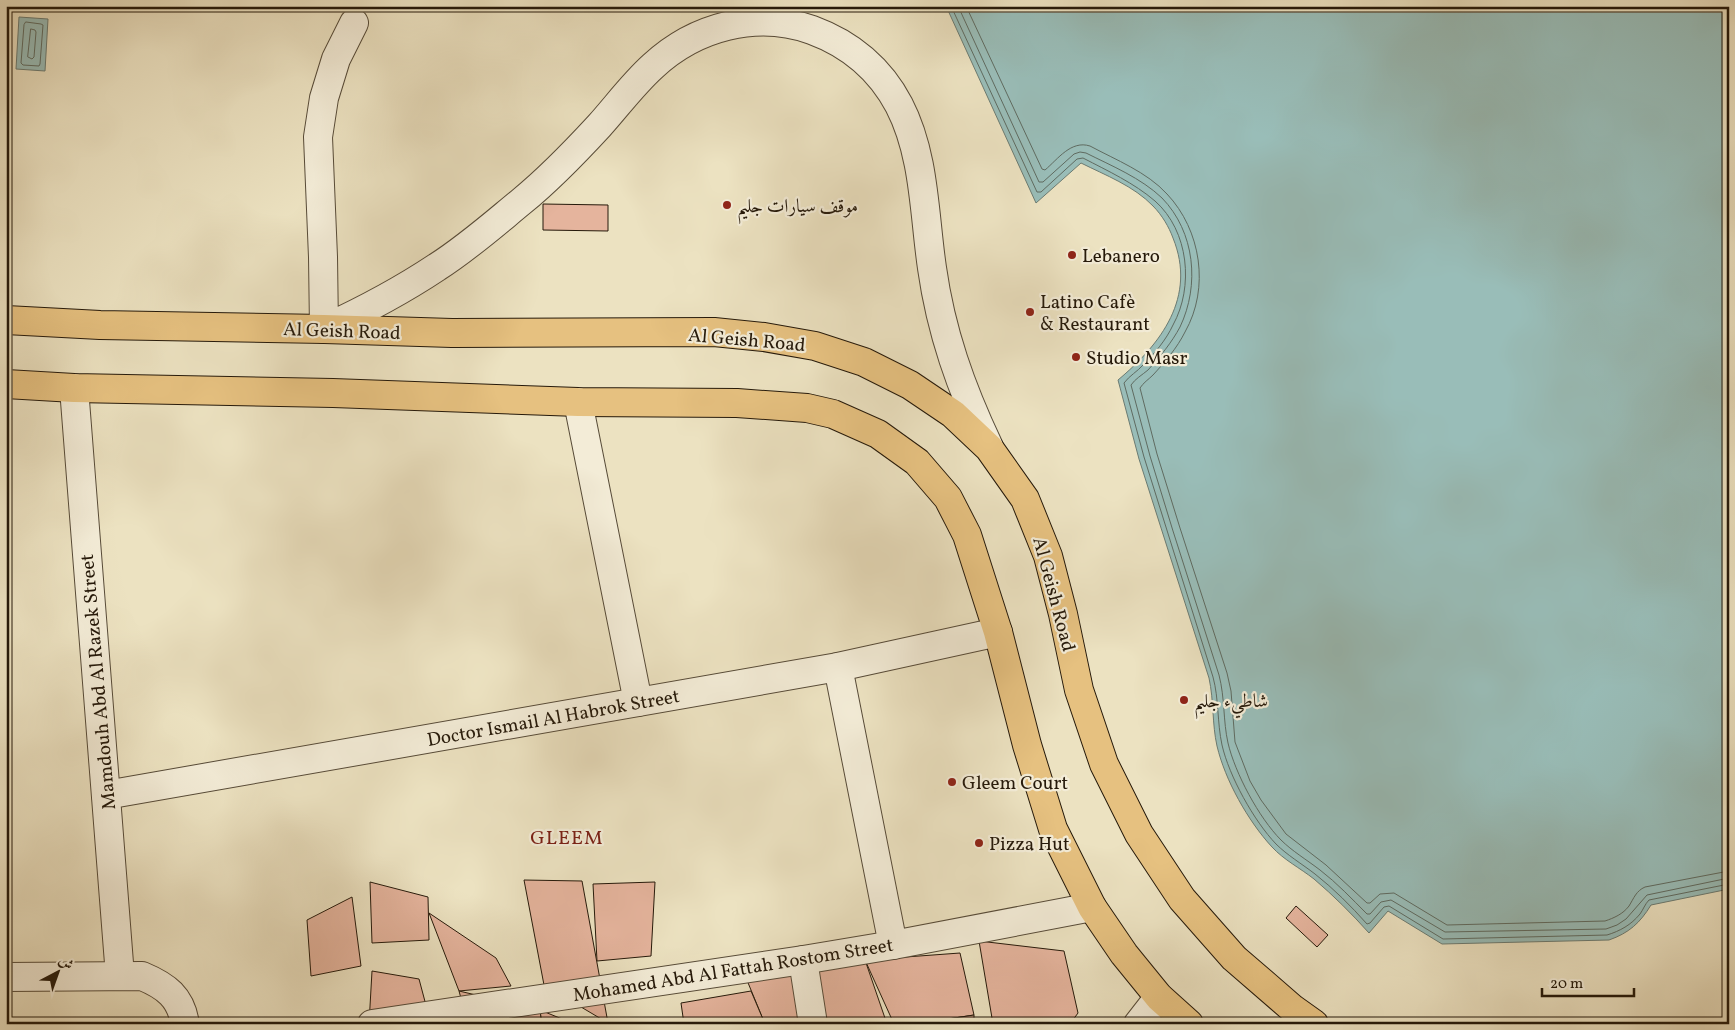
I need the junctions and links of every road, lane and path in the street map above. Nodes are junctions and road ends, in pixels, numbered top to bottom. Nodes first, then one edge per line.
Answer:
1 (354, 23) dead end
2 (6, 320) edge
3 (324, 329) junction
4 (6, 384) edge
5 (74, 388) junction
6 (578, 402) junction
7 (989, 448) junction
8 (998, 632) junction
9 (838, 667) junction
10 (638, 702) junction
11 (106, 795) junction
12 (1092, 907) junction
13 (893, 945) junction
14 (803, 960) junction
15 (120, 976) junction
16 (6, 977) edge
17 (1160, 997) junction
18 (185, 1024) edge
19 (372, 1024) edge
20 (813, 1024) edge
21 (1138, 1024) edge
22 (1189, 1024) edge
23 (1314, 1024) edge

1 - 3 street
2 - 3 highway, Al Geish Road
3 - 7 highway, Al Geish Road
3 - 7 street
4 - 5 highway
5 - 6 highway
5 - 11 street, Mamdouh Abd Al Razek Street
6 - 8 highway
6 - 10 street
7 - 23 highway, Al Geish Road
8 - 9 street, Doctor Ismail Al Habrok Street
8 - 12 highway
9 - 10 street, Doctor Ismail Al Habrok Street
9 - 13 street
10 - 11 street, Doctor Ismail Al Habrok Street
11 - 15 street, Mamdouh Abd Al Razek Street
12 - 13 street, Mohamed Abd Al Fattah Rostom Street
12 - 17 highway
13 - 14 street, Mohamed Abd Al Fattah Rostom Street
14 - 19 street, Mohamed Abd Al Fattah Rostom Street
14 - 20 street
15 - 16 street
15 - 18 street
17 - 21 street
17 - 22 highway

